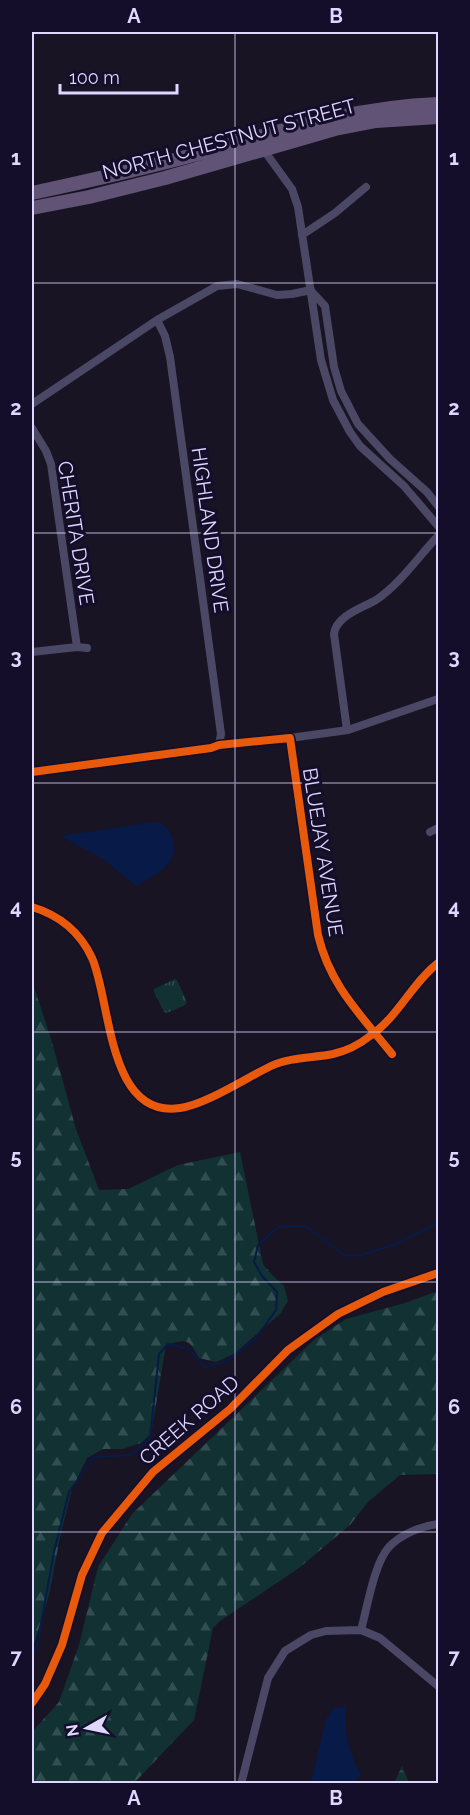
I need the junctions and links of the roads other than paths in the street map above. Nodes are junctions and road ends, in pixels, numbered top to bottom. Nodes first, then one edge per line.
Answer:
1 (438, 104) edge
2 (438, 117) edge
3 (263, 149) junction
4 (366, 187) dead end
5 (32, 193) edge
6 (32, 208) edge
7 (302, 235) junction
8 (311, 290) junction
9 (157, 320) junction
10 (32, 404) edge
11 (32, 429) edge
12 (438, 506) edge
13 (438, 526) edge
14 (438, 536) edge
15 (77, 647) junction
16 (87, 648) dead end
17 (32, 652) edge
18 (438, 699) edge
19 (347, 730) junction
20 (290, 738) junction
21 (219, 745) junction
22 (32, 772) edge
23 (32, 907) edge
24 (438, 963) edge
25 (375, 1032) junction
26 (392, 1054) dead end
27 (438, 1524) edge
28 (361, 1630) junction
29 (438, 1686) edge
30 (241, 1784) edge

1 - 5 main road, NORTH CHESTNUT STREET
2 - 3 main road, NORTH CHESTNUT STREET
3 - 6 main road, NORTH CHESTNUT STREET
3 - 7 street
4 - 7 street
7 - 8 street
8 - 9 street
8 - 12 street
8 - 13 street
9 - 10 street
9 - 21 street, HIGHLAND DRIVE
11 - 15 street, CHERITA DRIVE
14 - 19 street
15 - 16 street
15 - 17 street
18 - 19 street
19 - 20 street
20 - 21 street
20 - 25 street, BLUEJAY AVENUE
21 - 22 street
23 - 25 street
24 - 25 street
25 - 26 street, BLUEJAY AVENUE
27 - 28 street
28 - 29 street
28 - 30 street

